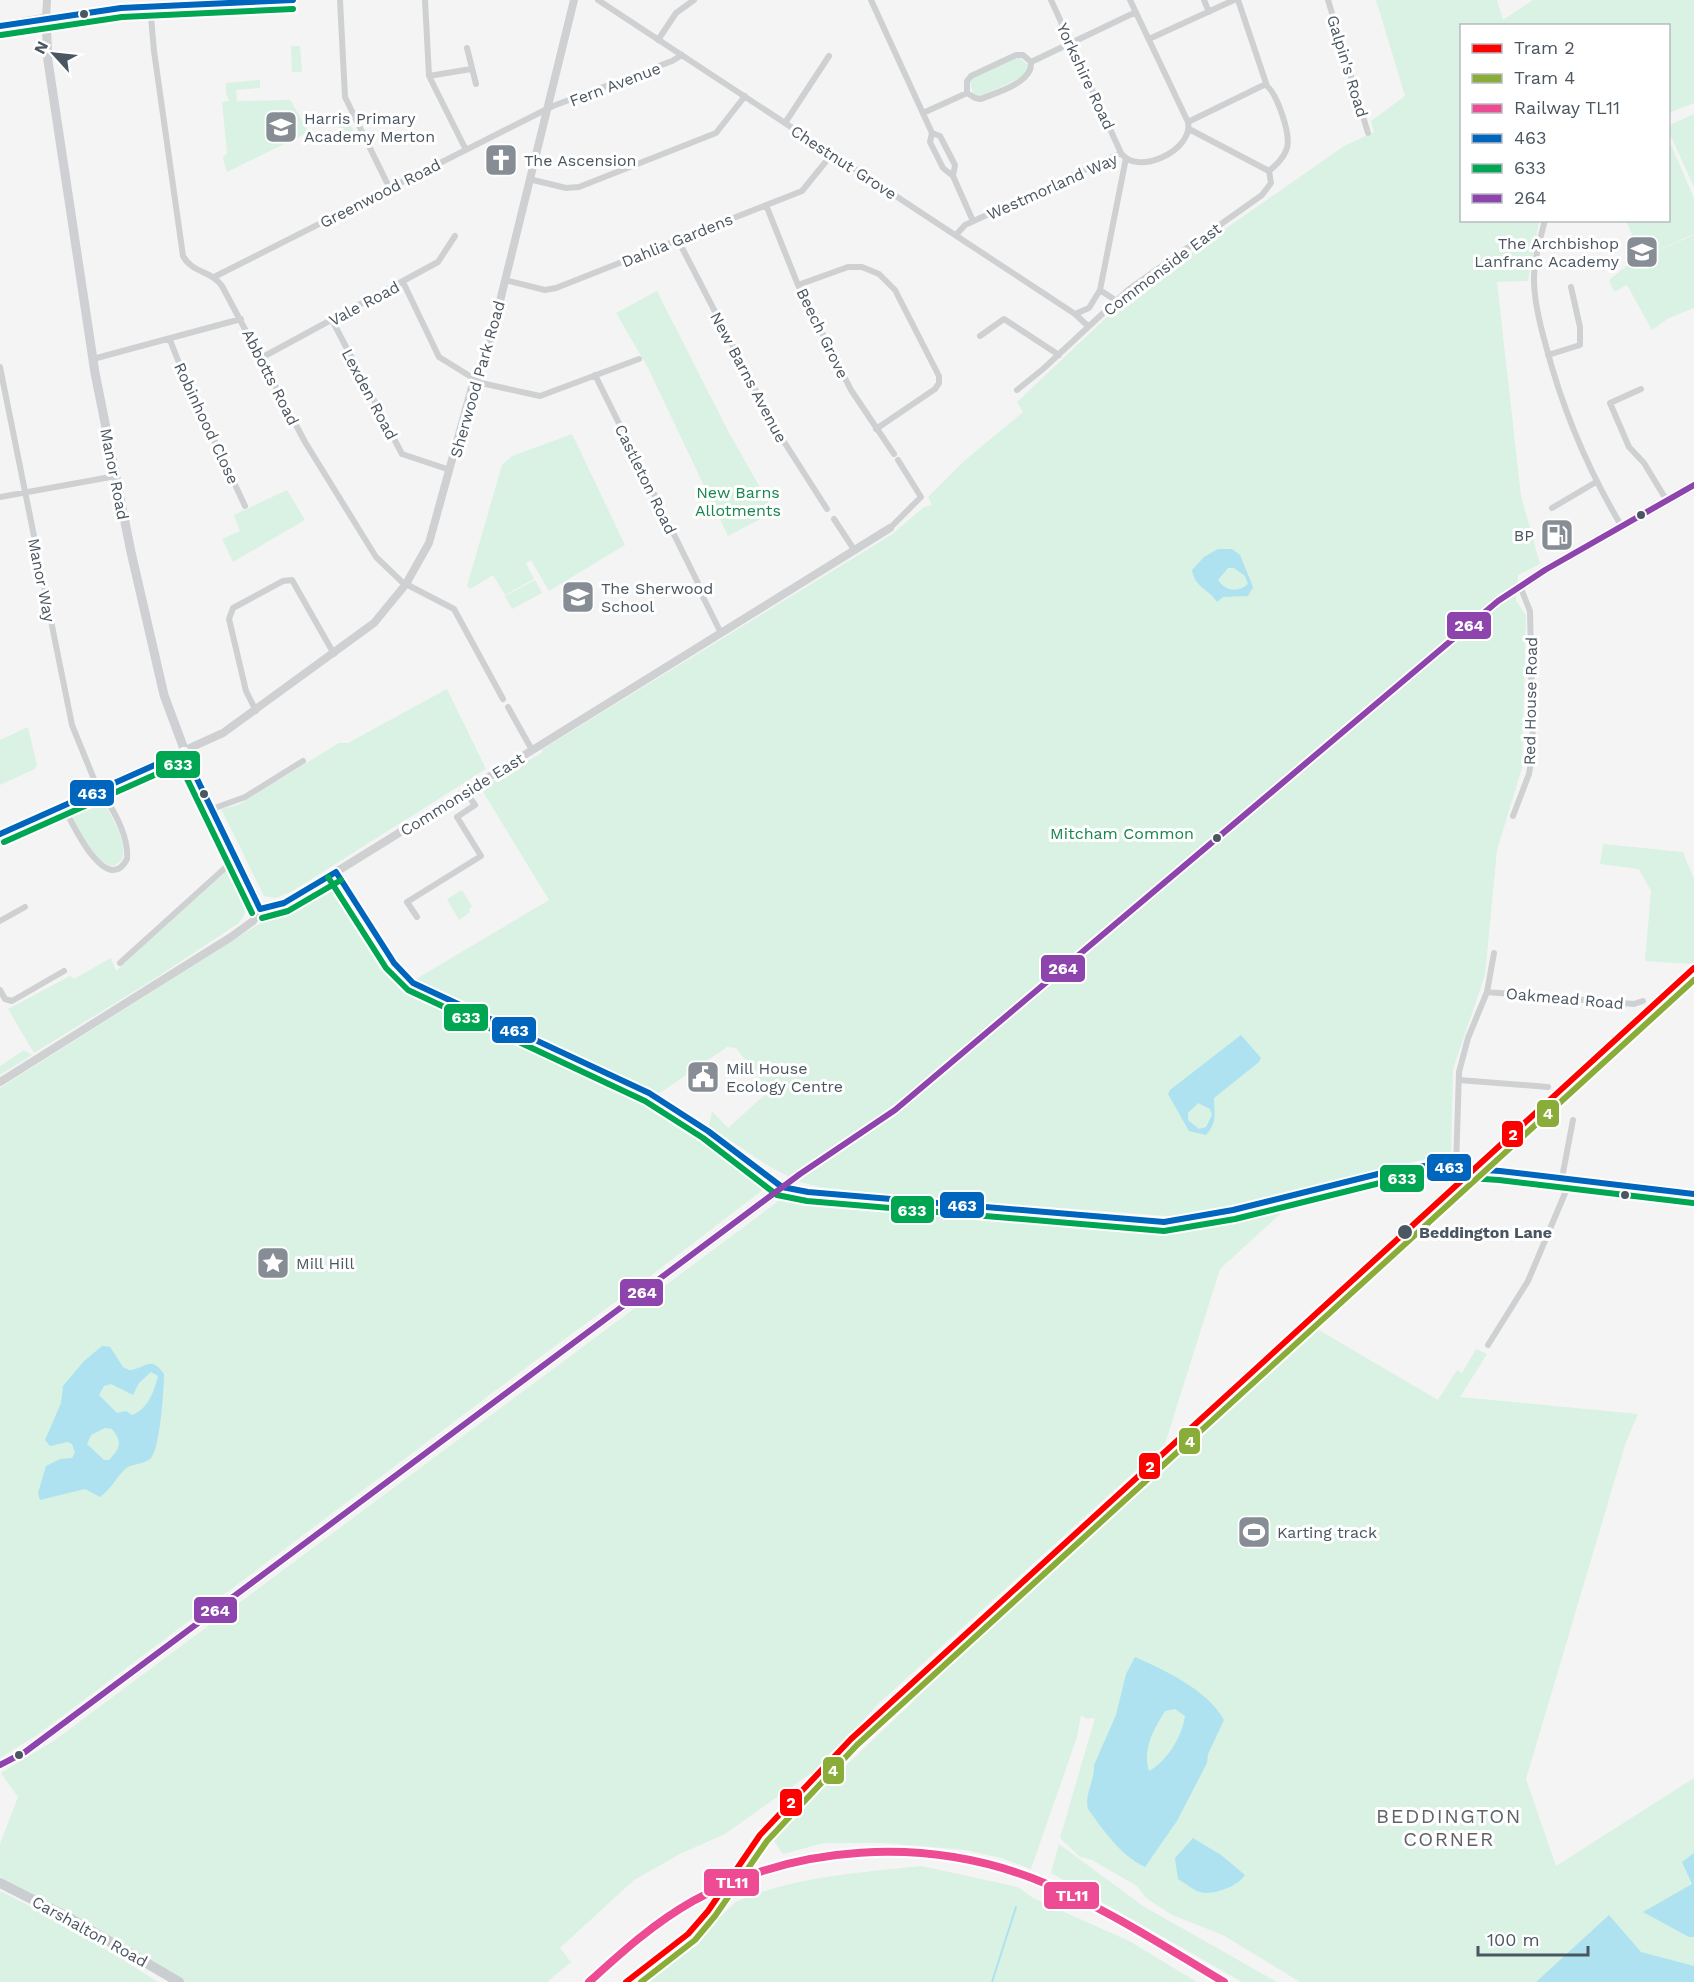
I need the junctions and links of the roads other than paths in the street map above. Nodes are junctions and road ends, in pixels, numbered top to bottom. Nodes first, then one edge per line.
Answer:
1 (46, 0) edge
2 (293, 0) edge
3 (340, 0) edge
4 (425, 0) edge
5 (574, 0) edge
6 (598, 0) edge
7 (694, 0) edge
8 (1051, 0) edge
9 (1130, 0) edge
10 (1204, 0) edge
11 (1236, 0) edge
12 (1328, 0) edge
13 (873, 1) edge
14 (150, 6) junction
15 (1136, 12) junction
16 (1209, 12) junction
17 (46, 18) junction
18 (0, 26) edge
19 (1149, 39) junction
20 (658, 40) junction
21 (1071, 43) junction
22 (467, 48) dead end
23 (682, 55) junction
24 (829, 56) dead end
25 (1031, 62) junction
26 (471, 69) junction
27 (429, 76) junction
28 (476, 84) dead end
29 (1266, 84) junction
30 (967, 93) junction
31 (745, 96) junction
32 (547, 110) junction
33 (923, 113) junction
34 (785, 123) junction
35 (1188, 125) junction
36 (1368, 133) dead end
37 (932, 134) junction
38 (466, 150) junction
39 (832, 154) junction
40 (1124, 155) junction
41 (1269, 171) junction
42 (953, 176) junction
43 (529, 179) junction
44 (390, 189) junction
45 (766, 205) junction
46 (973, 221) junction
47 (1545, 222) edge
48 (956, 235) junction
49 (455, 236) dead end
50 (678, 240) junction
51 (214, 277) junction
52 (505, 280) junction
53 (403, 282) junction
54 (798, 285) junction
55 (1571, 287) dead end
56 (1100, 290) junction
57 (1115, 300) junction
58 (1075, 314) junction
59 (241, 318) junction
60 (332, 320) junction
61 (1088, 326) junction
62 (980, 336) dead end
63 (170, 340) junction
64 (1059, 355) junction
65 (1548, 355) junction
66 (261, 358) junction
67 (93, 359) junction
68 (639, 359) dead end
69 (0, 367) edge
70 (595, 375) junction
71 (474, 380) junction
72 (1641, 389) dead end
73 (1017, 390) dead end
74 (1607, 396) dead end
75 (1610, 403) junction
76 (876, 429) junction
77 (450, 470) junction
78 (116, 476) junction
79 (1596, 482) junction
80 (1694, 485) edge
81 (25, 492) junction
82 (0, 497) edge
83 (921, 497) joint
84 (1666, 501) junction
85 (245, 506) dead end
86 (1552, 508) dead end
87 (827, 509) dead end
88 (834, 519) dead end
89 (1622, 527) junction
90 (890, 528) joint
91 (855, 551) junction
92 (698, 583) dead end
93 (406, 584) junction
94 (1520, 586) junction
95 (700, 591) dead end
96 (721, 633) junction
97 (334, 654) junction
98 (503, 699) dead end
99 (508, 707) dead end
100 (256, 711) junction
101 (532, 750) junction
102 (184, 752) junction
103 (303, 761) dead end
104 (99, 788) junction
105 (466, 792) junction
106 (63, 806) junction
107 (212, 809) junction
108 (1514, 816) dead end
109 (0, 834) edge
110 (235, 860) junction
111 (336, 872) junction
112 (25, 907) dead end
113 (260, 909) junction
114 (417, 916) dead end
115 (0, 921) edge
116 (1494, 953) dead end
117 (120, 963) dead end
118 (64, 971) dead end
119 (0, 990) edge
120 (1487, 992) junction
121 (1643, 1001) dead end
122 (1459, 1080) junction
123 (0, 1082) edge
124 (1548, 1087) dead end
125 (1573, 1120) dead end
126 (1456, 1167) junction
127 (1567, 1179) junction
128 (782, 1187) junction
129 (1694, 1194) edge
130 (1488, 1346) dead end
131 (0, 1765) edge
132 (0, 1883) edge
133 (179, 1982) edge

1 - 17 street
2 - 14 street
3 - 44 street
4 - 27 street
5 - 32 street, Sherwood Park Road
6 - 20 street, Chestnut Grove
7 - 20 street
8 - 21 street, Yorkshire Road
9 - 15 street
10 - 16 street
11 - 16 street
11 - 29 street
12 - 36 street, Galpin's Road
13 - 33 street
14 - 17 street
14 - 51 street, Abbotts Road
15 - 19 street
15 - 21 street
16 - 19 street
17 - 18 main road
17 - 67 main road, Manor Road
19 - 35 street
20 - 23 street, Chestnut Grove
21 - 25 street
21 - 40 street, Yorkshire Road
22 - 26 street
23 - 31 street, Chestnut Grove
23 - 32 street, Fern Avenue
24 - 34 street
25 - 30 street
25 - 30 street
26 - 27 street
26 - 28 street
27 - 38 street
29 - 35 street, Westmorland Way
29 - 41 street, Commonside East
30 - 33 street
31 - 34 street, Chestnut Grove
31 - 43 street
32 - 38 street, Greenwood Road
32 - 43 street, Sherwood Park Road
33 - 37 street
34 - 39 street, Chestnut Grove
35 - 40 street, Westmorland Way
35 - 41 street
37 - 42 street
37 - 42 street
38 - 44 street, Greenwood Road
39 - 45 street, Dahlia Gardens
39 - 48 street, Chestnut Grove
40 - 46 street, Westmorland Way
40 - 56 street
41 - 57 street, Commonside East
42 - 46 street
43 - 52 street, Sherwood Park Road
44 - 51 street, Greenwood Road
45 - 50 street, Dahlia Gardens
45 - 54 street, Beech Grove
46 - 48 street, Westmorland Way
47 - 65 street
48 - 58 street, Chestnut Grove
49 - 53 street, Vale Road
50 - 52 street, Dahlia Gardens
50 - 87 street, New Barns Avenue
51 - 59 street, Abbotts Road
52 - 71 street, Sherwood Park Road
53 - 60 street, Vale Road
53 - 71 street
54 - 76 street, Beech Grove
54 - 76 street
55 - 65 street
56 - 57 street
56 - 58 street
57 - 61 street, Commonside East
58 - 61 street, Chestnut Grove
59 - 63 street
59 - 66 street, Abbotts Road
60 - 66 street, Vale Road
60 - 77 street, Lexden Road
61 - 64 street, Commonside East
62 - 64 street
63 - 67 street
63 - 85 street, Robinhood Close
64 - 73 street, Commonside East
65 - 79 street
66 - 93 street, Abbotts Road
67 - 78 main road, Manor Road
68 - 70 street
69 - 81 street, Manor Way
70 - 71 street
70 - 92 street, Castleton Road
71 - 77 street, Sherwood Park Road
72 - 75 street
74 - 75 street
75 - 84 street
76 - 83 street, Beech Grove
77 - 93 street, Sherwood Park Road
78 - 81 street
78 - 102 main road, Manor Road
79 - 86 street
79 - 89 street
80 - 84 main road
81 - 82 street
81 - 104 street, Manor Way
83 - 90 street, Commonside East
84 - 89 main road
88 - 91 street
89 - 94 main road
90 - 91 street, Commonside East
91 - 96 street, Commonside East
93 - 97 street, Sherwood Park Road
93 - 98 street, Abbotts Road
94 - 108 street, Red House Road
94 - 128 main road
95 - 96 street
96 - 101 street, Commonside East
97 - 100 street, Sherwood Park Road
97 - 100 street
99 - 101 street
100 - 102 street, Sherwood Park Road
101 - 105 street, Commonside East
102 - 104 street, Sherwood Park Road
102 - 107 main road, Manor Road
103 - 107 street
104 - 106 street, Sherwood Park Road
104 - 106 street, Manor Way
105 - 111 street, Commonside East
105 - 114 street
106 - 109 street, Sherwood Park Road
107 - 110 main road, Manor Road
110 - 113 main road, Manor Road
110 - 117 street
111 - 113 main road, Commonside East
111 - 128 main road
112 - 115 street
113 - 123 street
116 - 120 street
118 - 119 street
120 - 121 street, Oakmead Road
120 - 122 street
122 - 124 street
122 - 126 street
125 - 127 street
126 - 127 main road
126 - 128 main road
127 - 129 main road
127 - 130 street
128 - 131 main road
132 - 133 main road, Carshalton Road

